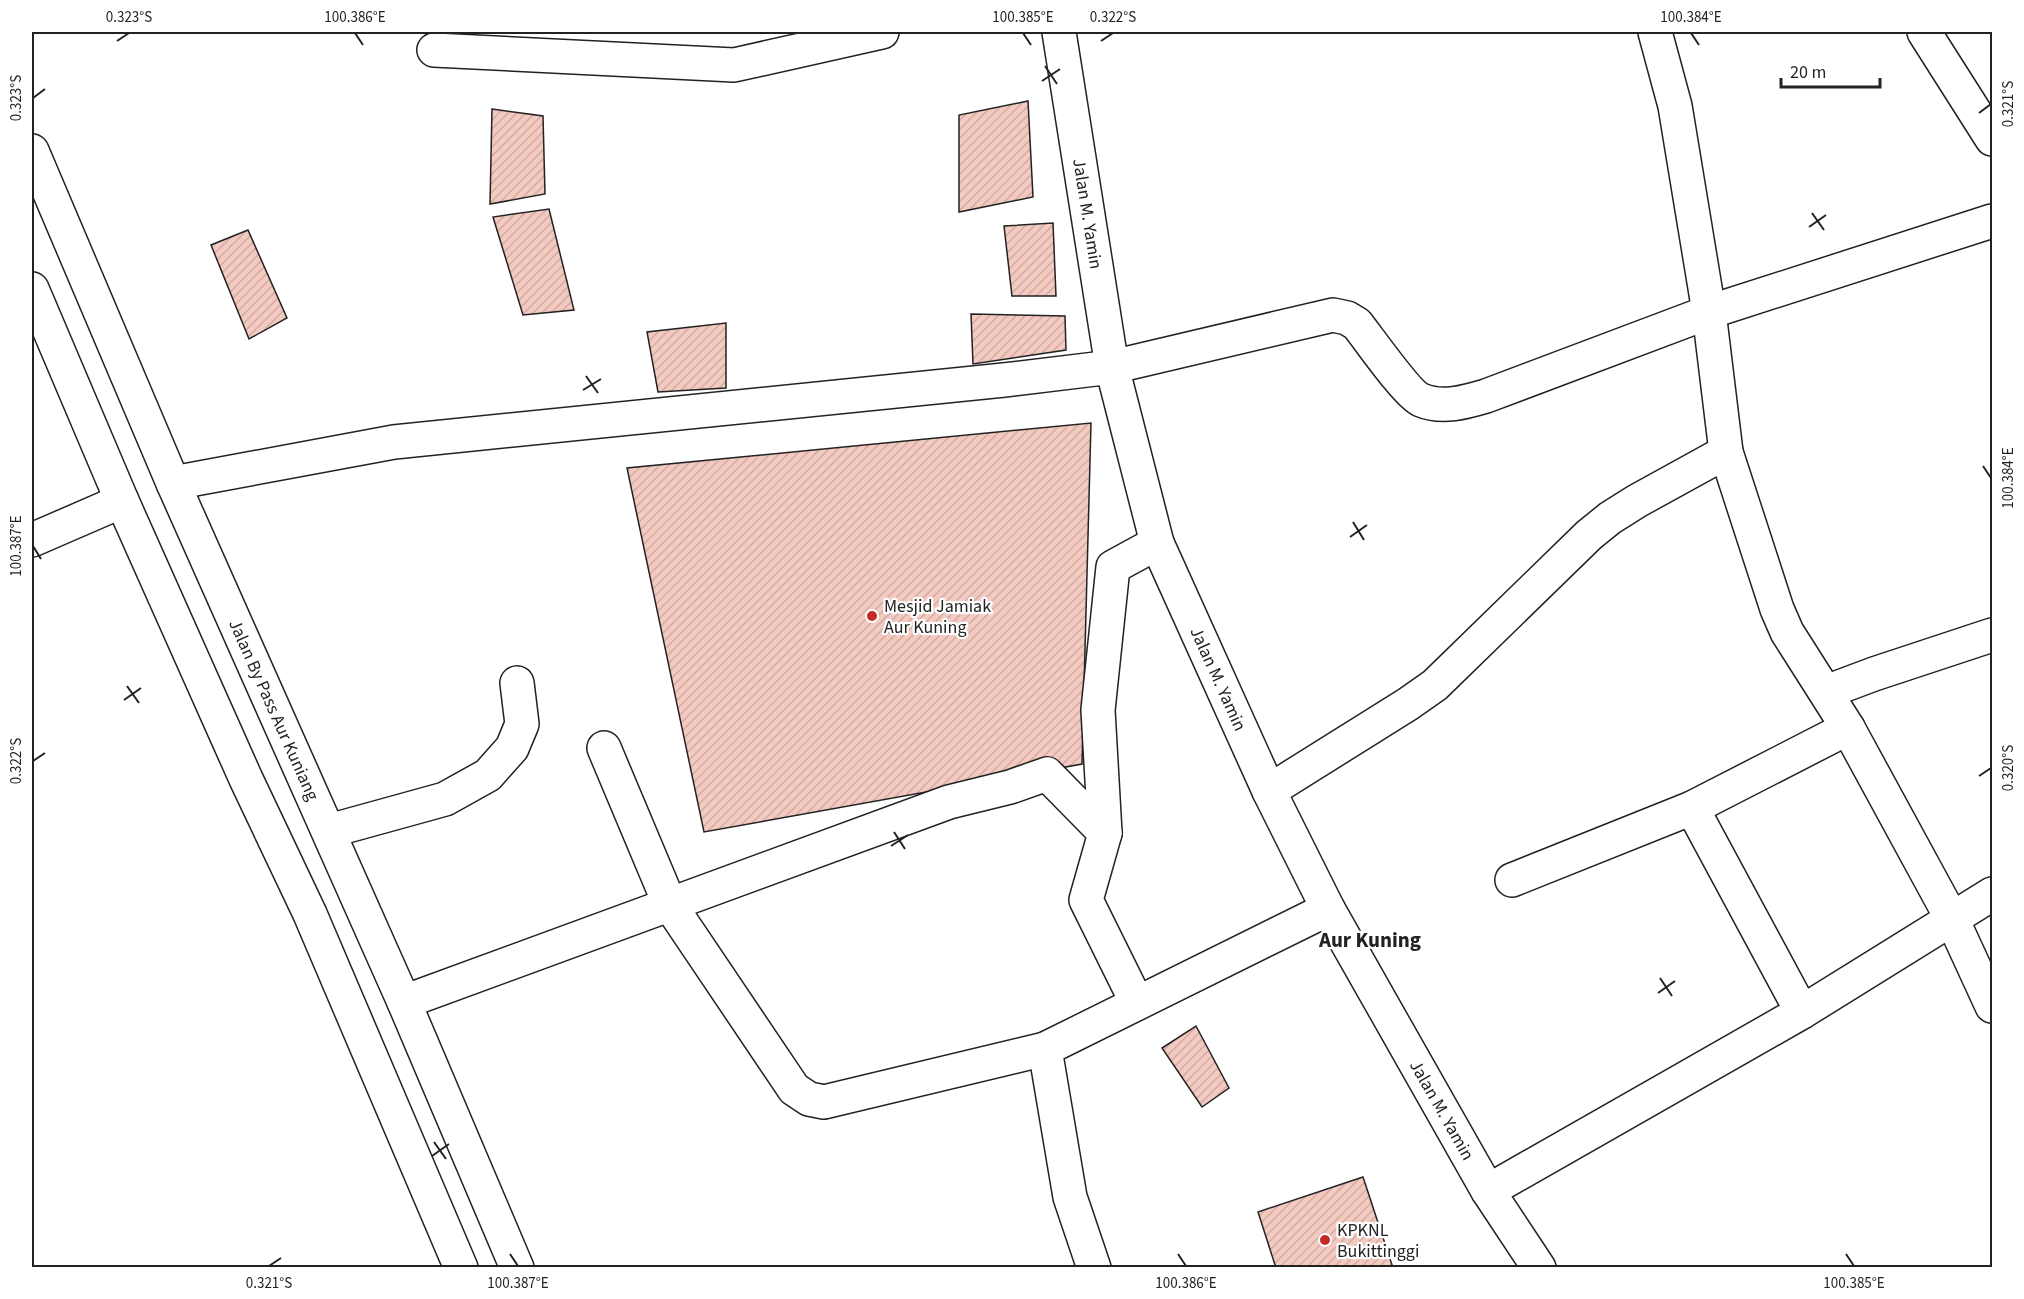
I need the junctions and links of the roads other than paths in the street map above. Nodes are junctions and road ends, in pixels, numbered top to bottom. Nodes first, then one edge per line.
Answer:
1 (882, 32) edge
2 (1059, 32) edge
3 (1655, 32) edge
4 (1924, 32) edge
5 (434, 50) dead end
6 (1992, 139) edge
7 (32, 152) edge
8 (1992, 221) edge
9 (32, 289) edge
10 (1709, 312) junction
11 (1112, 367) junction
12 (1726, 452) junction
13 (173, 483) junction
14 (122, 501) junction
15 (32, 540) edge
16 (1157, 543) junction
17 (1992, 635) edge
18 (517, 682) dead end
19 (1826, 692) junction
20 (1848, 728) junction
21 (604, 748) dead end
22 (1269, 791) junction
23 (1692, 808) junction
24 (329, 831) junction
25 (1105, 833) junction
26 (1512, 880) dead end
27 (355, 891) junction
28 (1992, 894) edge
29 (669, 905) junction
30 (1328, 909) junction
31 (310, 914) junction
32 (1952, 919) junction
33 (404, 1002) junction
34 (1137, 1003) junction
35 (1992, 1006) edge
36 (1802, 1012) junction
37 (1045, 1049) junction
38 (1488, 1191) junction
39 (461, 1268) edge
40 (517, 1268) edge
41 (1094, 1268) edge
42 (1539, 1268) edge

1 - 5 main road
2 - 11 main road, Jalan M. Yamin
3 - 10 main road
4 - 6 main road
7 - 13 main road, Jalan By Pass Aur Kuniang
8 - 10 main road
9 - 14 main road
10 - 11 main road
10 - 12 main road
11 - 13 main road
11 - 16 main road, Jalan M. Yamin
12 - 19 main road
12 - 22 main road
13 - 24 main road, Jalan By Pass Aur Kuniang
14 - 15 main road
14 - 31 main road
16 - 22 main road, Jalan M. Yamin
16 - 25 main road
17 - 19 main road
18 - 24 main road
19 - 20 main road
20 - 23 main road
20 - 32 main road
21 - 29 main road
22 - 30 main road, Jalan M. Yamin
23 - 26 main road
23 - 36 main road
24 - 27 main road, Jalan By Pass Aur Kuniang
25 - 29 main road
25 - 34 main road
27 - 31 main road
27 - 33 main road, Jalan By Pass Aur Kuniang
28 - 32 main road
29 - 33 main road
29 - 37 main road
30 - 34 main road
30 - 38 main road, Jalan M. Yamin
31 - 39 main road
32 - 35 main road
32 - 36 main road
33 - 40 main road, Jalan By Pass Aur Kuniang
34 - 37 main road
36 - 38 main road
37 - 41 main road
38 - 42 main road, Jalan M. Yamin

